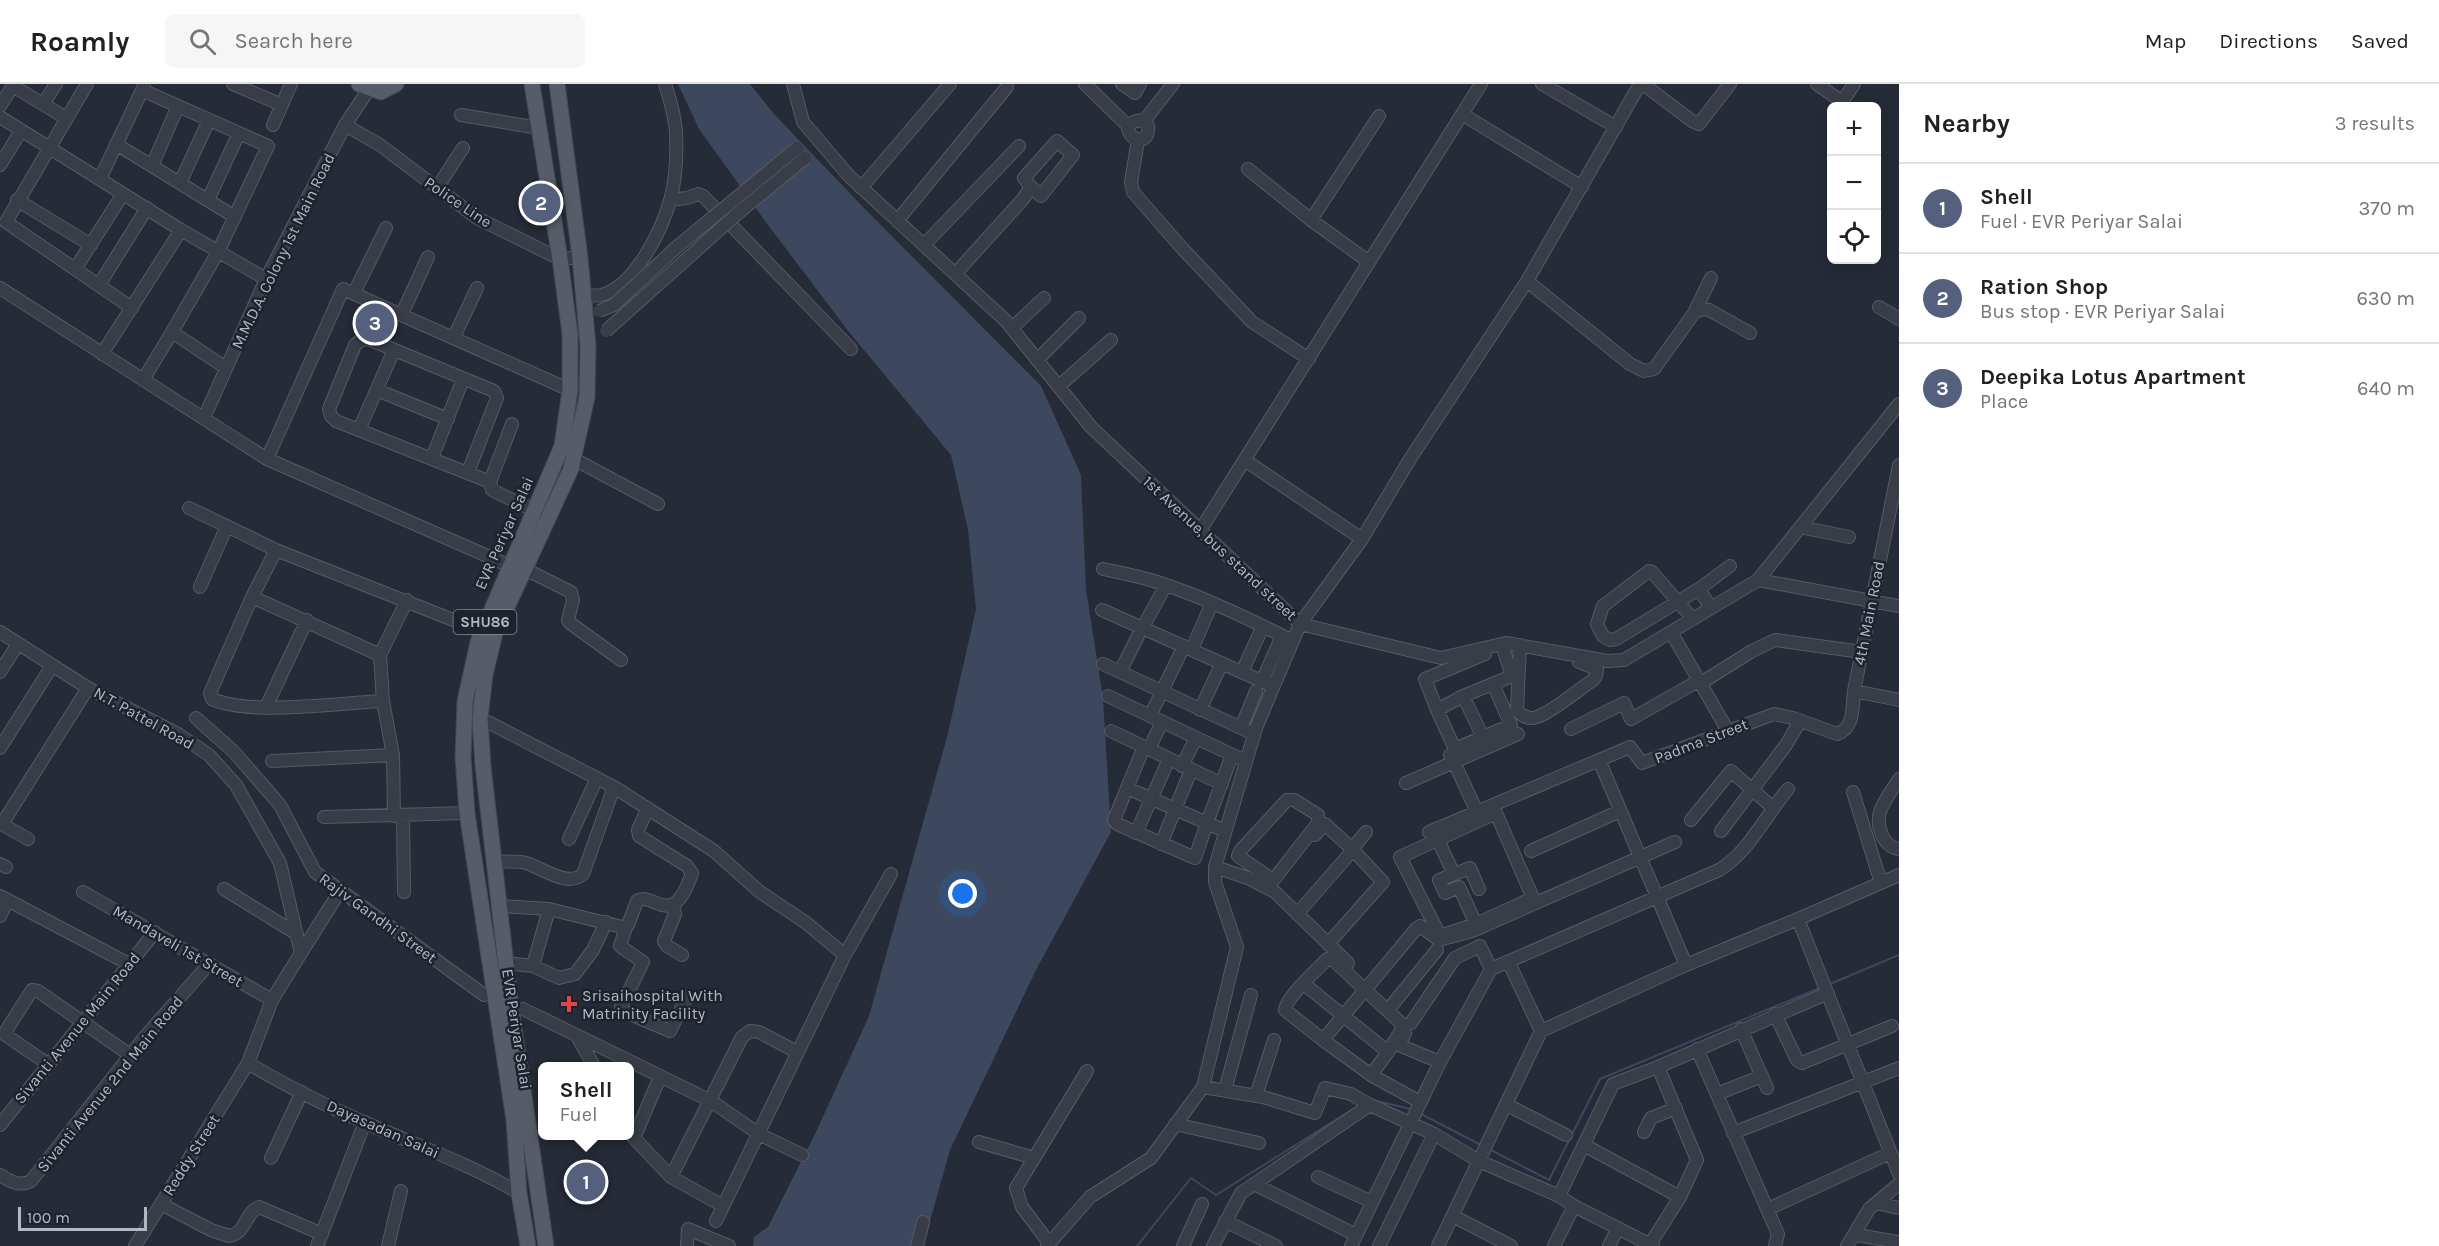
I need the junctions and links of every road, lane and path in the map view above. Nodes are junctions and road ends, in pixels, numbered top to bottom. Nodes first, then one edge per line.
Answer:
1 (56, 84) edge
2 (87, 84) edge
3 (233, 84) edge
4 (291, 84) edge
5 (396, 84) edge
6 (532, 84) edge
7 (557, 84) edge
8 (665, 84) edge
9 (793, 84) edge
10 (950, 84) edge
11 (1085, 84) edge
12 (1122, 84) edge
13 (1140, 84) edge
14 (1173, 84) edge
15 (1480, 84) edge
16 (1542, 84) edge
17 (1642, 84) edge
18 (1730, 84) edge
19 (1817, 84) edge
20 (1854, 84) edge
21 (13, 85) edge
22 (364, 86) edge
23 (143, 87) edge
24 (1007, 87) dead end
25 (43, 104) junction
26 (282, 105) junction
27 (0, 106) edge
28 (178, 106) junction
29 (1462, 114) junction
30 (461, 115) dead end
31 (1379, 116) dead end
32 (0, 117) edge
33 (66, 118) junction
34 (209, 120) junction
35 (1144, 121) junction
36 (273, 124) dead end
37 (345, 125) junction
38 (1128, 126) junction
39 (1616, 127) junction
40 (539, 128) junction
41 (21, 131) junction
42 (239, 133) junction
43 (817, 140) junction
44 (1138, 140) junction
45 (116, 144) junction
46 (1019, 146) dead end
47 (48, 148) junction
48 (463, 148) dead end
49 (0, 165) edge
50 (152, 165) junction
51 (1248, 168) dead end
52 (100, 179) junction
53 (180, 183) junction
54 (1031, 187) dead end
55 (1582, 187) junction
56 (436, 188) junction
57 (861, 188) junction
58 (123, 194) junction
59 (17, 200) junction
60 (208, 200) junction
61 (670, 200) junction
62 (147, 208) junction
63 (235, 217) junction
64 (897, 220) junction
65 (1311, 220) junction
66 (386, 228) dead end
67 (182, 230) junction
68 (91, 245) junction
69 (924, 246) junction
70 (218, 252) junction
71 (428, 257) dead end
72 (580, 257) junction
73 (560, 259) junction
74 (1369, 262) junction
75 (75, 269) junction
76 (956, 273) junction
77 (1711, 278) dead end
78 (266, 279) junction
79 (1527, 281) junction
80 (99, 285) junction
81 (0, 288) edge
82 (477, 288) dead end
83 (354, 293) junction
84 (583, 295) junction
85 (1044, 298) dead end
86 (132, 308) junction
87 (1879, 308) dead end
88 (592, 311) junction
89 (1694, 313) junction
90 (402, 314) junction
91 (1079, 318) dead end
92 (1899, 319) edge
93 (1012, 328) junction
94 (172, 332) junction
95 (1750, 333) dead end
96 (454, 337) junction
97 (1111, 339) dead end
98 (588, 346) junction
99 (851, 349) dead end
100 (394, 350) junction
101 (102, 354) junction
102 (1309, 359) junction
103 (1037, 360) junction
104 (226, 368) junction
105 (463, 379) junction
106 (143, 380) junction
107 (1059, 387) junction
108 (377, 390) junction
109 (570, 390) junction
110 (1899, 404) edge
111 (204, 418) junction
112 (448, 419) junction
113 (1884, 421) junction
114 (512, 424) dead end
115 (1899, 424) edge
116 (359, 430) junction
117 (432, 458) junction
118 (267, 459) junction
119 (574, 459) junction
120 (1246, 461) junction
121 (1899, 465) edge
122 (468, 472) junction
123 (490, 482) junction
124 (1897, 488) edge
125 (658, 504) dead end
126 (189, 508) dead end
127 (535, 511) junction
128 (227, 526) junction
129 (1800, 527) junction
130 (1201, 529) junction
131 (1850, 537) dead end
132 (1362, 538) junction
133 (276, 550) junction
134 (1730, 566) dead end
135 (517, 567) junction
136 (1103, 568) dead end
137 (1758, 580) junction
138 (1166, 585) junction
139 (200, 587) dead end
140 (1699, 590) junction
141 (252, 597) junction
142 (407, 600) junction
143 (1872, 601) junction
144 (1678, 602) junction
145 (1212, 603) junction
146 (1899, 606) edge
147 (1711, 608) junction
148 (1102, 610) dead end
149 (1693, 619) junction
150 (307, 620) junction
151 (1300, 624) junction
152 (1263, 626) junction
153 (481, 631) junction
154 (1140, 631) junction
155 (0, 632) edge
156 (1671, 632) junction
157 (1287, 639) junction
158 (18, 644) junction
159 (1502, 646) junction
160 (1188, 647) junction
161 (1520, 650) junction
162 (1862, 652) junction
163 (380, 655) junction
164 (1580, 659) junction
165 (621, 660) dead end
166 (1222, 663) junction
167 (1103, 664) dead end
168 (52, 666) junction
169 (0, 672) edge
170 (1120, 672) junction
171 (1242, 672) junction
172 (1701, 682) junction
173 (1493, 684) junction
174 (1264, 686) junction
175 (88, 688) junction
176 (1854, 691) junction
177 (1161, 692) junction
178 (1108, 696) dead end
179 (1463, 696) junction
180 (1899, 700) edge
181 (383, 701) junction
182 (266, 707) junction
183 (1200, 710) junction
184 (1437, 710) junction
185 (1150, 716) junction
186 (196, 718) dead end
187 (464, 718) junction
188 (480, 718) junction
189 (1800, 720) junction
190 (1162, 722) junction
191 (1241, 729) junction
192 (1571, 729) dead end
193 (1111, 731) dead end
194 (1728, 731) junction
195 (1439, 732) dead end
196 (1254, 734) junction
197 (1518, 734) dead end
198 (1482, 737) junction
199 (1196, 738) junction
200 (0, 748) edge
201 (1146, 748) junction
202 (393, 755) junction
203 (1232, 755) junction
204 (1169, 759) junction
205 (1599, 760) junction
206 (272, 761) dead end
207 (1246, 761) junction
208 (1454, 762) junction
209 (1187, 768) junction
210 (597, 778) junction
211 (1899, 779) edge
212 (1406, 783) dead end
213 (1222, 784) junction
214 (614, 787) junction
215 (1127, 788) junction
216 (1752, 789) junction
217 (1788, 789) dead end
218 (1853, 792) dead end
219 (1152, 798) junction
220 (1772, 807) junction
221 (648, 808) junction
222 (1175, 809) junction
223 (1620, 811) junction
224 (1477, 812) junction
225 (467, 813) junction
226 (398, 816) junction
227 (324, 817) dead end
228 (1691, 820) dead end
229 (1, 823) edge
230 (1208, 824) junction
231 (1225, 831) junction
232 (1721, 831) dead end
233 (1365, 832) dead end
234 (1137, 833) junction
235 (1433, 834) junction
236 (28, 839) dead end
237 (569, 839) dead end
238 (1675, 842) dead end
239 (1161, 844) junction
240 (1352, 849) junction
241 (1899, 849) edge
242 (1531, 851) dead end
243 (1639, 856) junction
244 (493, 862) junction
245 (1215, 867) junction
246 (891, 874) dead end
247 (1454, 874) junction
248 (1899, 875) edge
249 (1881, 883) junction
250 (1271, 886) junction
251 (224, 889) dead end
252 (1479, 889) dead end
253 (340, 891) junction
254 (83, 892) dead end
255 (404, 892) dead end
256 (4, 898) edge
257 (1657, 898) junction
258 (500, 906) junction
259 (673, 906) junction
260 (549, 909) junction
261 (1297, 914) junction
262 (0, 916) edge
263 (1798, 919) junction
264 (606, 922) junction
265 (626, 927) junction
266 (1474, 927) junction
267 (154, 932) junction
268 (297, 934) junction
269 (1328, 944) junction
270 (1480, 946) junction
271 (1437, 950) dead end
272 (301, 953) junction
273 (682, 955) dead end
274 (846, 955) junction
275 (1509, 963) junction
276 (129, 964) junction
277 (209, 964) junction
278 (515, 964) dead end
279 (1686, 965) junction
280 (533, 966) junction
281 (1491, 969) junction
282 (1304, 984) junction
283 (1367, 987) junction
284 (1828, 992) junction
285 (484, 995) dead end
286 (1251, 995) dead end
287 (687, 998) dead end
288 (273, 1000) junction
289 (1392, 1005) junction
290 (523, 1009) dead end
291 (1775, 1014) junction
292 (1343, 1016) junction
293 (82, 1022) junction
294 (1411, 1023) junction
295 (1892, 1026) dead end
296 (1741, 1029) junction
297 (1541, 1031) junction
298 (577, 1036) junction
299 (1274, 1040) dead end
300 (1323, 1040) junction
301 (1848, 1044) junction
302 (1697, 1048) junction
303 (797, 1052) junction
304 (1388, 1052) junction
305 (130, 1055) junction
306 (592, 1062) edge
307 (630, 1062) edge
308 (1440, 1062) junction
309 (248, 1063) junction
310 (48, 1064) junction
311 (634, 1064) edge
312 (1658, 1067) junction
313 (1899, 1068) edge
314 (1087, 1071) dead end
315 (1371, 1075) junction
316 (660, 1077) junction
317 (1863, 1082) junction
318 (1203, 1087) junction
319 (1225, 1090) junction
320 (302, 1092) junction
321 (1717, 1095) junction
322 (1256, 1096) junction
323 (711, 1101) junction
324 (1366, 1103) junction
325 (1507, 1105) junction
326 (1676, 1108) junction
327 (1415, 1112) junction
328 (365, 1122) junction
329 (1174, 1124) junction
330 (0, 1125) edge
331 (634, 1130) edge
332 (1644, 1132) dead end
333 (1733, 1133) junction
334 (759, 1134) junction
335 (1434, 1134) junction
336 (1566, 1135) dead end
337 (634, 1136) edge
338 (979, 1142) dead end
339 (1259, 1143) dead end
340 (1584, 1145) junction
341 (1890, 1153) junction
342 (802, 1155) dead end
343 (271, 1158) dead end
344 (1034, 1158) junction
345 (1480, 1160) junction
346 (1899, 1174) edge
347 (1, 1176) edge
348 (671, 1177) junction
349 (1318, 1177) dead end
350 (1254, 1184) junction
351 (1899, 1184) edge
352 (401, 1191) dead end
353 (519, 1193) junction
354 (1560, 1196) junction
355 (1680, 1197) junction
356 (1372, 1202) junction
357 (1876, 1203) junction
358 (161, 1204) junction
359 (1202, 1204) dead end
360 (723, 1206) junction
361 (1574, 1206) junction
362 (1899, 1208) edge
363 (1767, 1209) junction
364 (1453, 1215) junction
365 (716, 1221) dead end
366 (1225, 1221) junction
367 (923, 1222) dead end
368 (1618, 1228) junction
369 (1856, 1234) junction
370 (319, 1240) edge
371 (1354, 1241) edge
372 (1899, 1242) edge
373 (1048, 1245) edge
374 (1270, 1245) edge
375 (135, 1246) edge
376 (388, 1246) edge
377 (528, 1246) edge
378 (546, 1246) edge
379 (687, 1246) edge
380 (729, 1246) edge
381 (917, 1246) edge
382 (1183, 1246) edge
383 (1213, 1246) edge
384 (1379, 1246) edge
385 (1438, 1246) edge
386 (1511, 1246) edge
387 (1554, 1246) edge
388 (1609, 1246) edge
389 (1651, 1246) edge
390 (1775, 1246) edge
391 (1847, 1246) edge
392 (1868, 1246) edge

1 - 25 street
2 - 33 street
3 - 26 street
4 - 26 street
5 - 22 main road
6 - 40 main road, EVR Periyar Salai / SHU86
7 - 72 main road, EVR Periyar Salai / SHU86
8 - 61 street
9 - 43 street, 1st Avenue, bus stand street
10 - 57 street
11 - 38 street
12 - 13 street
14 - 35 street
15 - 29 street
16 - 39 street
17 - 18 street
17 - 39 street
19 - 20 street
21 - 25 street
21 - 27 street
22 - 37 street, M.M.D.A. Colony 1st Main Road
23 - 28 street
23 - 45 street
24 - 64 street
25 - 33 street
26 - 36 street
28 - 34 street
28 - 50 street
29 - 55 street
29 - 74 street
30 - 40 street
31 - 65 street
32 - 41 street
33 - 47 street
34 - 42 street
34 - 53 street
35 - 38 street
35 - 44 street
37 - 56 street, Police Line
37 - 78 street, M.M.D.A. Colony 1st Main Road
38 - 44 street
39 - 55 street
40 - 73 main road, EVR Periyar Salai / SHU86
41 - 47 street
41 - 49 street
42 - 60 street
42 - 63 street
43 - 57 street, 1st Avenue, bus stand street
43 - 88 street, bridge
43 - 98 street, bridge
44 - 102 street
45 - 50 street
45 - 52 street
46 - 69 street
47 - 52 street
47 - 59 street
48 - 56 street
50 - 53 street
51 - 65 street
52 - 58 street
53 - 60 street
54 - 76 street
55 - 79 street
56 - 73 street, Police Line
57 - 64 street, 1st Avenue, bus stand street
58 - 62 street
58 - 68 street
59 - 68 street
59 - 75 street
60 - 63 street
61 - 84 street
61 - 99 street
62 - 67 street
62 - 80 street
63 - 70 street
64 - 69 street, 1st Avenue, bus stand street
65 - 74 street
66 - 83 street
67 - 70 street
67 - 86 street
68 - 75 street
69 - 76 street, 1st Avenue, bus stand street
70 - 78 street
70 - 94 street
71 - 90 street
72 - 73 street
72 - 84 main road, EVR Periyar Salai / SHU86
73 - 109 main road, EVR Periyar Salai / SHU86
74 - 102 street
75 - 80 street
76 - 93 street, 1st Avenue, bus stand street
77 - 89 street
78 - 104 street, M.M.D.A. Colony 1st Main Road
79 - 89 street
79 - 132 street
80 - 86 street
81 - 101 street
82 - 96 street
83 - 90 street
83 - 118 street
84 - 88 main road, EVR Periyar Salai / SHU86
85 - 93 street
86 - 101 street
87 - 92 street
88 - 98 main road, EVR Periyar Salai / SHU86
89 - 95 street
90 - 96 street
91 - 103 street
93 - 103 street, 1st Avenue, bus stand street
94 - 104 street
94 - 106 street
96 - 109 street
97 - 107 street
98 - 119 main road, EVR Periyar Salai / SHU86
100 - 105 street
100 - 108 street
100 - 116 street
101 - 106 street
102 - 120 street
103 - 107 street, 1st Avenue, bus stand street
104 - 111 street, M.M.D.A. Colony 1st Main Road
105 - 112 street
105 - 122 street
106 - 111 street
107 - 130 street, 1st Avenue, bus stand street
108 - 112 street
108 - 116 street
109 - 127 main road, EVR Periyar Salai / SHU86
110 - 113 street, 1st Avenue, bus stand street
111 - 118 street
112 - 117 street
113 - 115 street
113 - 129 street, 1st Avenue, bus stand street
114 - 123 street
116 - 117 street
117 - 122 street
118 - 135 street
119 - 125 street
119 - 135 main road, EVR Periyar Salai / SHU86
120 - 130 street
120 - 132 street
121 - 124 street, 4th Main Road
122 - 123 street
123 - 127 street
124 - 143 street, 4th Main Road
126 - 128 street
127 - 135 main road, EVR Periyar Salai / SHU86
128 - 133 street
128 - 139 street
129 - 131 street
129 - 137 street, 1st Avenue, bus stand street
130 - 151 street, 1st Avenue, bus stand street
132 - 151 street
133 - 141 street
133 - 142 street
134 - 140 street
135 - 153 main road, EVR Periyar Salai / SHU86
135 - 165 street
135 - 188 main road, EVR Periyar Salai / SHU86
136 - 138 street
137 - 143 street
137 - 147 street, 1st Avenue, bus stand street
138 - 145 street
138 - 154 street
140 - 144 street
140 - 147 street
141 - 150 street
141 - 182 street
142 - 153 street
142 - 163 street
143 - 146 street
143 - 162 street, 4th Main Road
144 - 144 street
144 - 149 street
145 - 152 street
145 - 160 street
147 - 149 street, 1st Avenue, bus stand street
148 - 154 street
149 - 156 street, 1st Avenue, bus stand street
150 - 163 street
150 - 182 street
151 - 157 street
151 - 159 street, 1st Avenue, bus stand street
152 - 157 street
152 - 171 street
153 - 187 main road, EVR Periyar Salai / SHU86
154 - 160 street
154 - 170 street
155 - 158 street, N.T. Pattel Road
156 - 164 street, 1st Avenue, bus stand street
156 - 172 street
157 - 174 street
158 - 168 street, N.T. Pattel Road
158 - 169 street
159 - 161 street, 1st Avenue, bus stand street
159 - 173 street
159 - 184 street
160 - 166 street
160 - 177 street
161 - 164 street, 1st Avenue, bus stand street
161 - 164 street
162 - 172 street
162 - 176 street, 4th Main Road
163 - 181 street
166 - 171 street
166 - 183 street
167 - 170 street
168 - 175 street, N.T. Pattel Road
168 - 200 street
170 - 177 street
171 - 174 street
172 - 192 street
172 - 194 street
173 - 179 street
173 - 198 street
174 - 191 street
174 - 196 street
175 - 229 street
175 - 268 street, N.T. Pattel Road
176 - 180 street
176 - 189 street, Padma Street
177 - 183 street
177 - 185 street
178 - 185 street
179 - 184 street
179 - 198 street
181 - 182 street
181 - 202 street
183 - 191 street
184 - 198 street
185 - 190 street
186 - 253 street, Rajiv Gandhi Street
187 - 188 street
187 - 225 main road, EVR Periyar Salai / SHU86
188 - 210 street
188 - 244 main road, EVR Periyar Salai / SHU86
189 - 194 street, Padma Street
189 - 216 street
190 - 199 street
190 - 201 street
191 - 196 street
193 - 201 street
194 - 205 street, Padma Street
195 - 208 street
196 - 207 street
197 - 208 street
199 - 203 street
199 - 209 street
201 - 204 street
201 - 215 street
202 - 206 street
202 - 226 street
203 - 207 street
203 - 213 street
204 - 209 street
204 - 219 street
205 - 223 street
205 - 224 street, Padma Street
207 - 231 street
208 - 212 street
208 - 224 street
209 - 213 street
209 - 222 street
210 - 214 street
210 - 237 street
211 - 241 street
213 - 230 street
214 - 221 street
214 - 244 street
215 - 219 street
215 - 234 street
216 - 220 street
216 - 228 street
216 - 232 street
217 - 220 street
218 - 249 street
219 - 222 street
219 - 234 street
220 - 257 street
221 - 259 street
221 - 274 street
222 - 230 street
222 - 239 street
223 - 242 street
223 - 243 street
224 - 235 street, Padma Street
225 - 226 street
225 - 353 main road, EVR Periyar Salai / SHU86
226 - 227 street
226 - 255 street
229 - 236 street
230 - 231 street
230 - 239 street
231 - 245 street
233 - 240 street
234 - 239 street
235 - 247 street
235 - 266 street
235 - 266 street
238 - 243 street
240 - 250 street
240 - 261 street
240 - 269 street
243 - 257 street
243 - 266 street
244 - 258 main road, EVR Periyar Salai / SHU86
245 - 250 street
245 - 318 street
246 - 274 street
247 - 252 street
247 - 266 street
248 - 249 street
249 - 263 street
250 - 250 street
250 - 261 street
251 - 268 street
253 - 272 street
253 - 285 street, Rajiv Gandhi Street
254 - 267 street, Mandaveli 1st Street
256 - 262 street
256 - 276 street
257 - 275 street
257 - 279 street
258 - 260 street
258 - 378 main road, EVR Periyar Salai / SHU86
259 - 265 street
259 - 273 street
260 - 264 street
260 - 280 street
261 - 269 street
263 - 279 street
263 - 284 street
264 - 265 street
264 - 280 street
265 - 287 street
266 - 270 street
266 - 283 street
267 - 276 street, Sivanti Avenue Main Road
267 - 277 street, Mandaveli 1st Street
268 - 272 street, N.T. Pattel Road
269 - 283 street
270 - 281 street
270 - 294 street
271 - 289 street
272 - 288 street
274 - 303 street
275 - 281 street
275 - 297 street
276 - 293 street, Sivanti Avenue Main Road
277 - 288 street, Mandaveli 1st Street
277 - 305 street, Sivanti Avenue 2nd Main Road
278 - 280 street
279 - 297 street
281 - 308 street
282 - 283 street
282 - 292 street
282 - 300 street
283 - 289 street
283 - 292 street
283 - 304 street
284 - 291 street
284 - 301 street
286 - 319 street
288 - 309 street
289 - 294 street
290 - 298 street
291 - 296 street
291 - 301 street
292 - 300 street
292 - 304 street
293 - 305 street
293 - 310 street, Sivanti Avenue Main Road
293 - 310 street
294 - 308 street
295 - 301 street
296 - 302 street
296 - 321 street
297 - 325 street
298 - 306 street
298 - 307 street
299 - 322 street
300 - 315 street
301 - 317 street
302 - 312 street
302 - 321 street
303 - 323 street
303 - 334 street
304 - 315 street
305 - 347 street, Sivanti Avenue 2nd Main Road
308 - 327 street
309 - 320 street, Dayasadan Salai
309 - 358 street, Reddy Street
310 - 330 street, Sivanti Avenue Main Road
311 - 316 street
312 - 326 street
312 - 340 street
313 - 317 street
314 - 344 street
315 - 327 street
316 - 323 street
316 - 331 street
317 - 333 street
317 - 341 street
318 - 319 street
318 - 329 street
319 - 322 street
320 - 328 street, Dayasadan Salai
320 - 343 street
321 - 333 street
322 - 324 street
323 - 334 street
323 - 348 street
324 - 327 street
324 - 350 street
325 - 336 street
325 - 345 street
326 - 332 street
326 - 355 street
327 - 335 street
327 - 356 street
328 - 353 street, Dayasadan Salai
328 - 370 street
329 - 339 street
329 - 373 street
333 - 363 street
334 - 342 street
334 - 360 street
335 - 345 street
335 - 384 street
337 - 348 street
338 - 344 street
340 - 354 street
340 - 355 street
341 - 346 street
341 - 363 street
344 - 373 street
345 - 354 street
345 - 364 street
348 - 360 street
349 - 356 street
350 - 366 street
350 - 371 street
351 - 357 street
352 - 376 street
353 - 377 main road, EVR Periyar Salai / SHU86
354 - 361 street
355 - 389 street
356 - 371 street
357 - 362 street
357 - 369 street
358 - 370 street
358 - 375 street, Reddy Street
359 - 382 street
360 - 365 street
361 - 368 street
361 - 387 street
363 - 390 street
364 - 385 street
364 - 386 street
366 - 374 street
366 - 383 street
367 - 381 street
368 - 388 street
368 - 389 street
369 - 372 street
369 - 391 street
369 - 392 street
379 - 380 street

